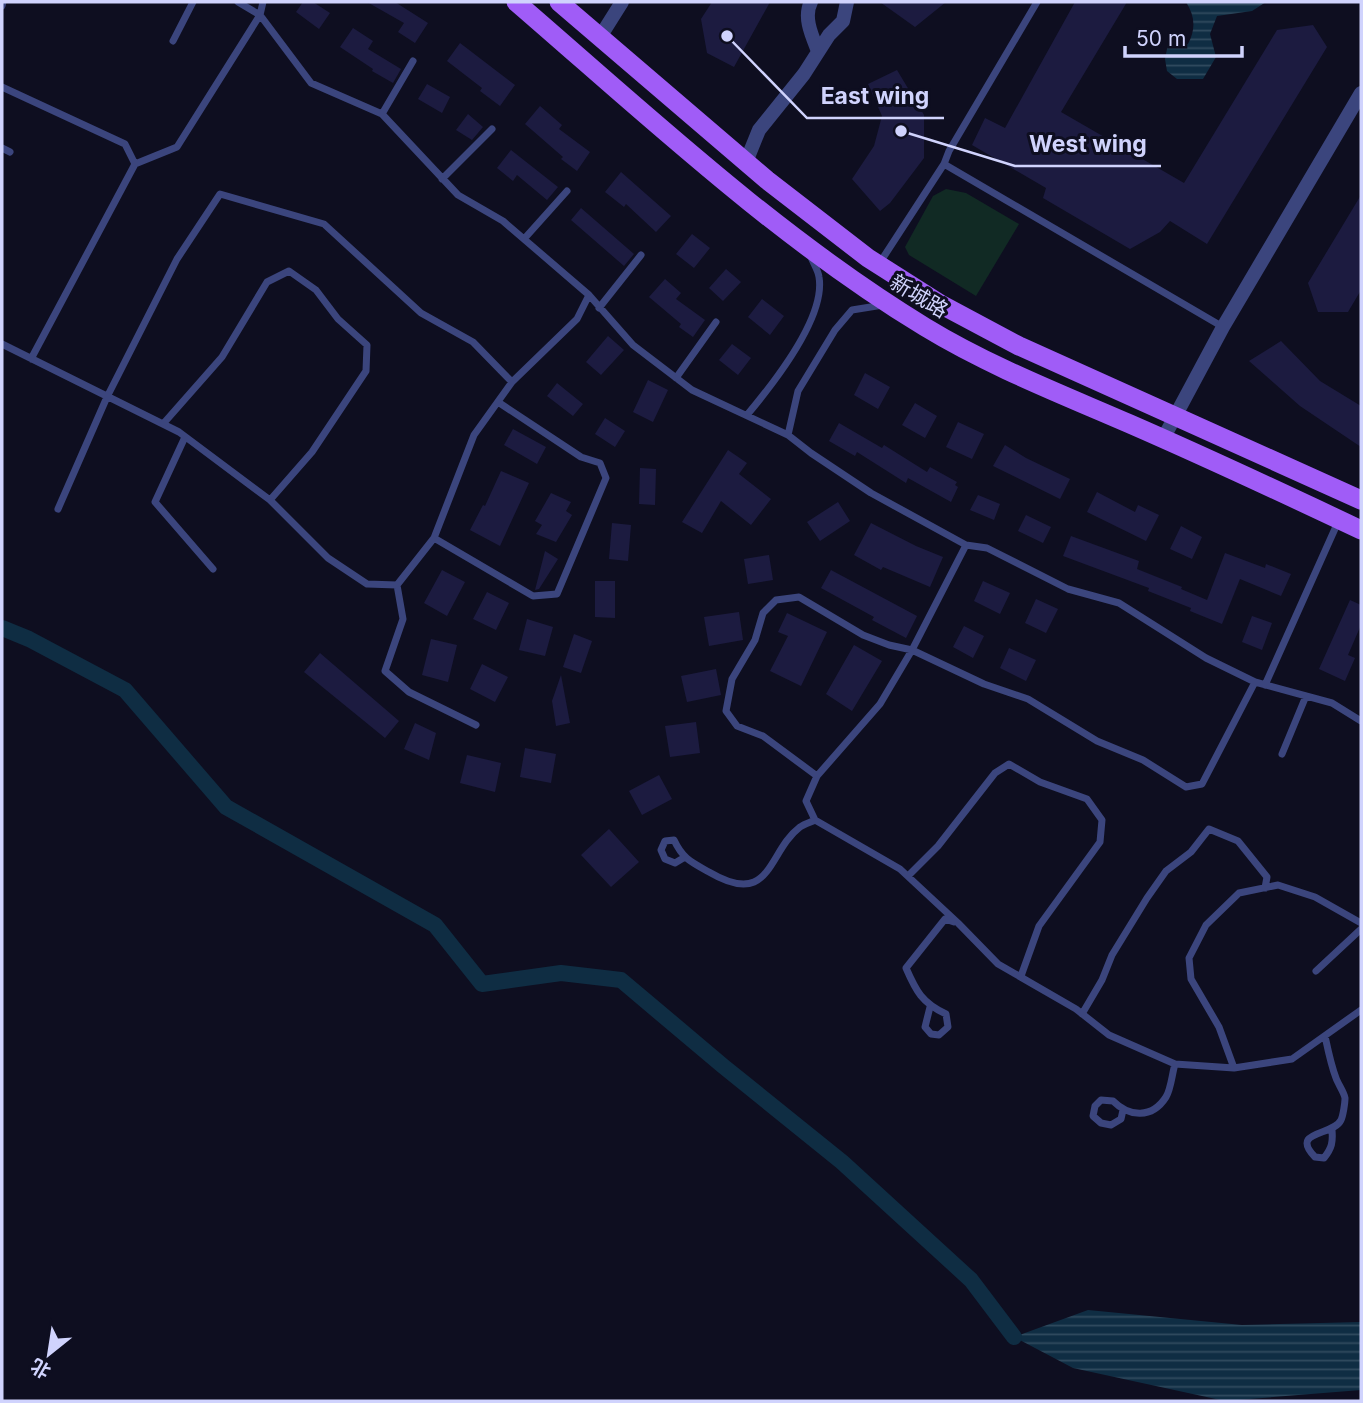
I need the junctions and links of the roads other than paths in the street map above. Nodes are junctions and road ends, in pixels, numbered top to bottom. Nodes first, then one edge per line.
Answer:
1 (193, 2) edge
2 (238, 2) edge
3 (262, 2) edge
4 (516, 2) edge
5 (559, 2) edge
6 (622, 2) edge
7 (811, 2) edge
8 (847, 2) edge
9 (1037, 2) edge
10 (260, 15) junction
11 (600, 37) junction
12 (173, 41) dead end
13 (818, 51) junction
14 (413, 61) dead end
15 (2, 87) edge
16 (1361, 93) edge
17 (382, 114) junction
18 (492, 129) dead end
19 (2, 148) edge
20 (10, 152) dead end
21 (746, 162) junction
22 (135, 164) junction
23 (944, 164) junction
24 (442, 178) junction
25 (567, 191) dead end
26 (524, 239) junction
27 (806, 246) junction
28 (641, 255) dead end
29 (878, 264) junction
30 (589, 295) junction
31 (888, 304) junction
32 (599, 307) junction
33 (716, 322) dead end
34 (1223, 327) junction
35 (2, 344) edge
36 (31, 359) junction
37 (676, 378) junction
38 (512, 382) junction
39 (107, 397) junction
40 (498, 402) junction
41 (747, 415) junction
42 (1176, 415) junction
43 (163, 424) junction
44 (788, 435) junction
45 (185, 437) junction
46 (1163, 439) junction
47 (270, 500) junction
48 (1361, 500) edge
49 (58, 509) dead end
50 (1339, 519) junction
51 (1361, 530) edge
52 (434, 538) junction
53 (966, 545) junction
54 (213, 569) dead end
55 (397, 585) junction
56 (912, 650) junction
57 (1255, 682) junction
58 (1265, 685) junction
59 (1306, 696) junction
60 (1361, 721) edge
61 (476, 725) dead end
62 (1282, 754) dead end
63 (817, 776) junction
64 (815, 820) junction
65 (685, 858) dead end
66 (908, 876) junction
67 (1265, 888) junction
68 (958, 923) junction
69 (1361, 923) edge
70 (1361, 929) edge
71 (1316, 971) dead end
72 (1021, 976) junction
73 (930, 1007) dead end
74 (1361, 1010) edge
75 (1082, 1014) junction
76 (1325, 1036) junction
77 (1175, 1064) junction
78 (1234, 1068) junction
79 (1122, 1110) dead end
80 (1332, 1130) dead end

1 - 12 lane
2 - 10 lane
3 - 10 lane
4 - 27 main road, 新城路
5 - 11 main road, 新城路
6 - 11 street
7 - 13 street
8 - 13 street
9 - 23 lane
10 - 17 lane
10 - 22 lane
11 - 21 main road, 新城路
13 - 21 street
14 - 17 lane
15 - 22 lane
16 - 34 street
17 - 24 lane
18 - 24 lane
19 - 20 lane
21 - 29 main road, 新城路
22 - 36 lane
23 - 29 lane
23 - 34 lane
24 - 26 lane
25 - 26 lane
26 - 30 lane
27 - 31 main road, 新城路
27 - 41 lane
28 - 32 lane
29 - 42 main road, 新城路
30 - 32 lane
30 - 38 lane
31 - 44 lane
31 - 46 main road, 新城路
32 - 37 lane
33 - 37 lane
34 - 42 street
35 - 36 lane
36 - 39 lane
37 - 41 lane
38 - 39 lane
38 - 40 lane
39 - 43 lane
39 - 49 lane
40 - 52 lane
40 - 52 lane
41 - 44 lane
42 - 46 street
42 - 48 main road, 新城路
43 - 45 lane
43 - 47 lane
44 - 53 lane
45 - 47 lane
45 - 54 lane
46 - 50 main road, 新城路
47 - 55 lane
50 - 51 main road, 新城路
50 - 58 lane
52 - 55 lane
53 - 56 lane
53 - 57 lane
55 - 61 lane
56 - 57 lane
56 - 63 lane
56 - 63 lane
57 - 58 lane
58 - 59 lane
59 - 60 lane
59 - 62 lane
63 - 64 lane
64 - 65 lane
64 - 66 lane
66 - 68 lane
66 - 72 lane
67 - 69 lane
67 - 75 lane
67 - 78 lane
68 - 72 lane
68 - 73 lane
70 - 71 lane
72 - 75 lane
74 - 76 lane
75 - 77 lane
76 - 78 lane
76 - 80 lane
77 - 78 lane
77 - 79 lane

